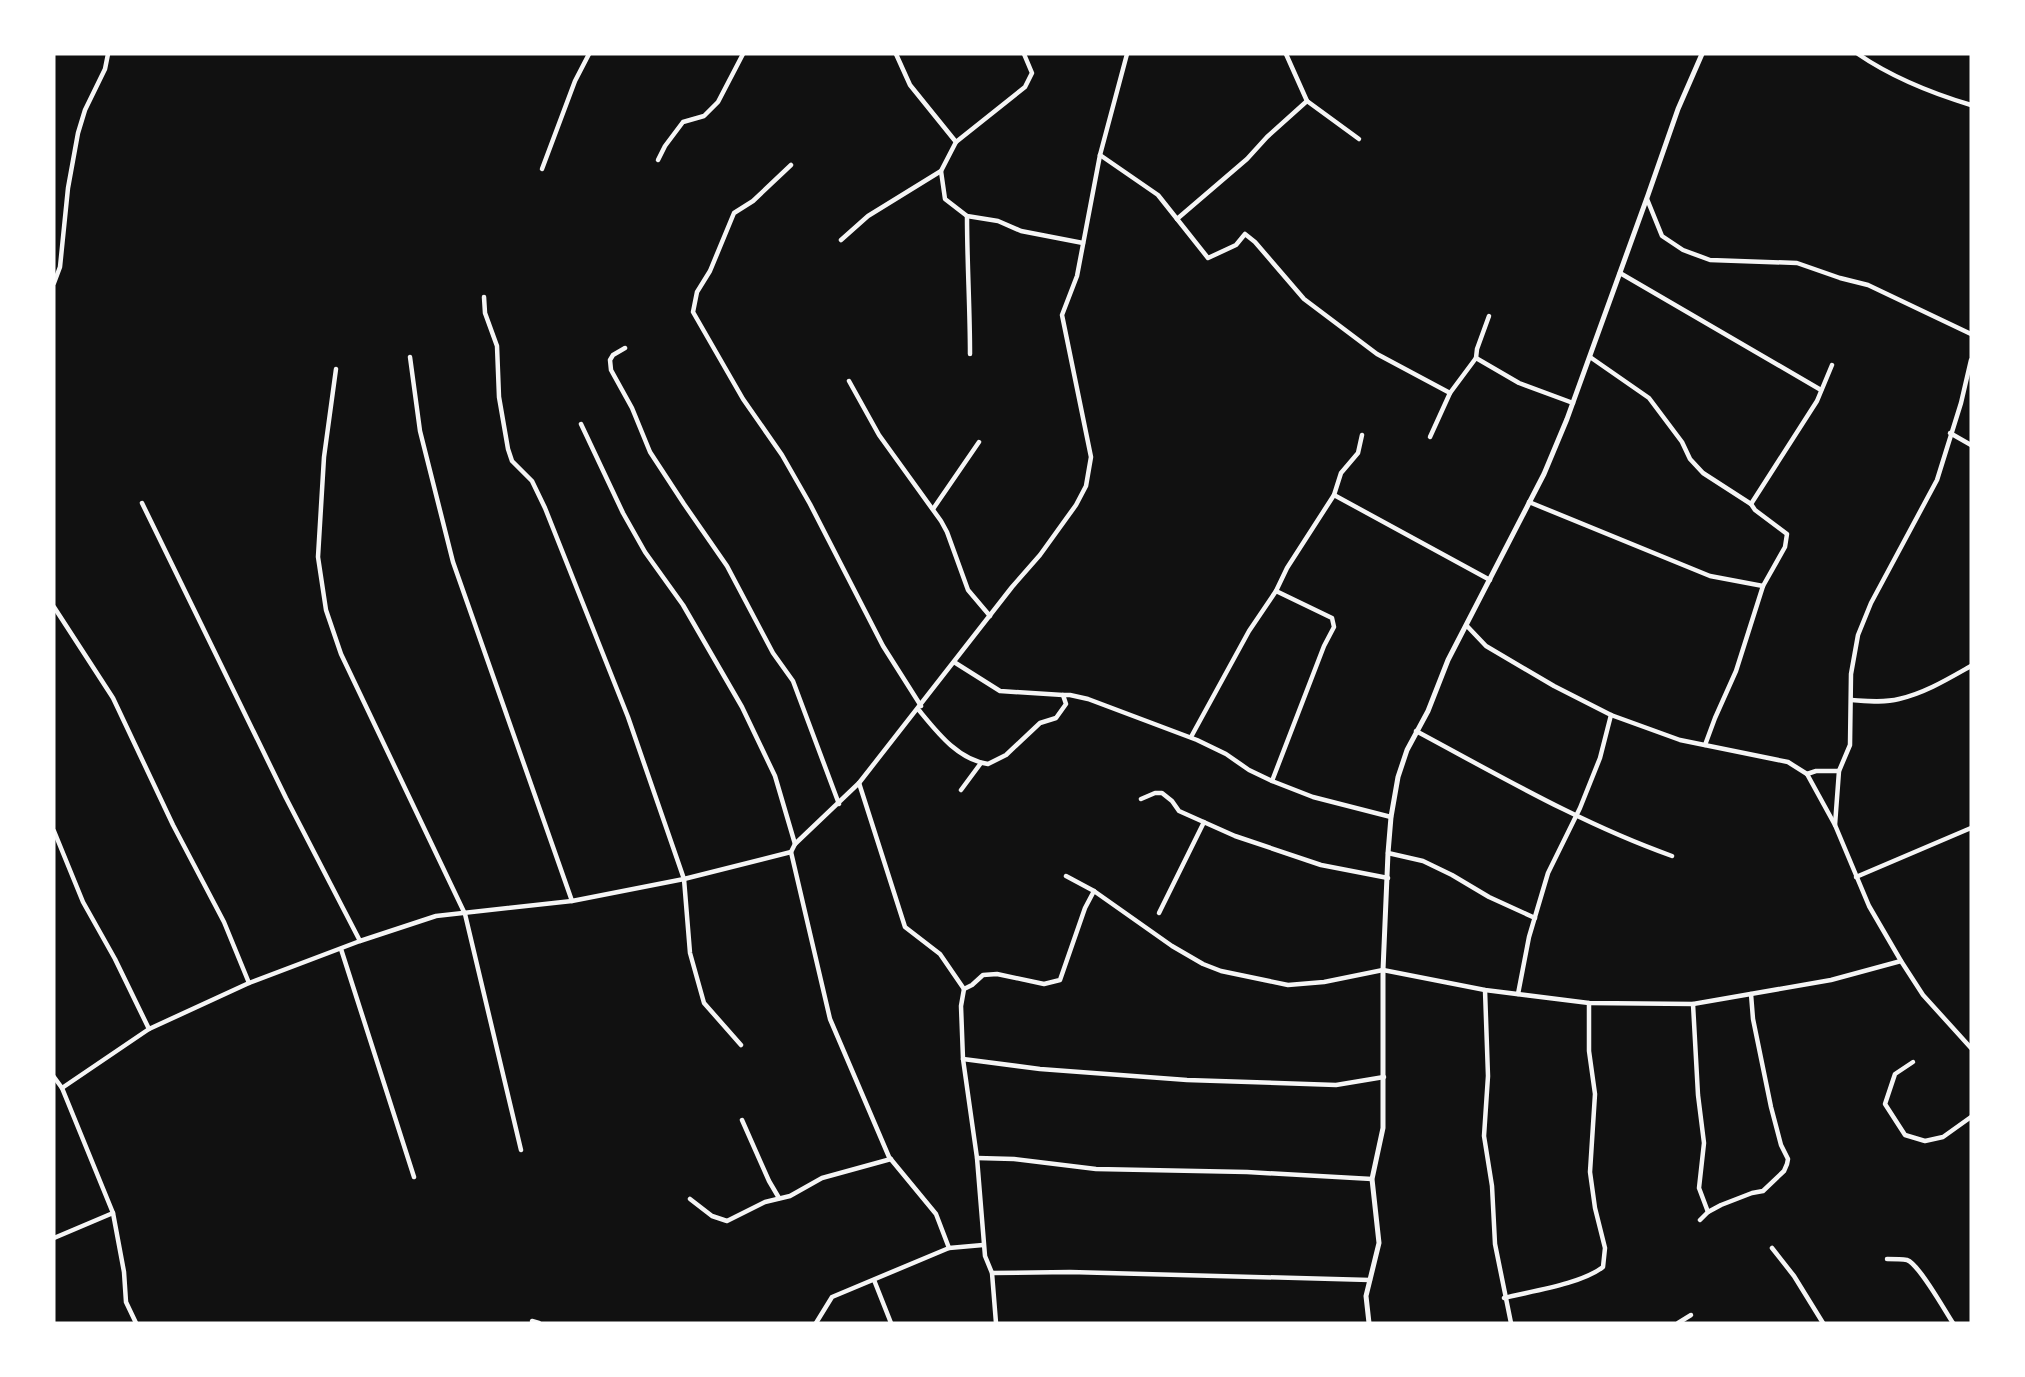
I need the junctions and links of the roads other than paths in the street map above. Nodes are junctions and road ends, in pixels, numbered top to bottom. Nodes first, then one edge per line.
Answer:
1 (108, 54) edge
2 (589, 54) edge
3 (743, 54) edge
4 (896, 54) edge
5 (1023, 54) edge
6 (1127, 54) edge
7 (1286, 54) edge
8 (1702, 54) edge
9 (1858, 54) edge
10 (1307, 101) junction
11 (1971, 105) edge
12 (1359, 139) dead end
13 (956, 142) junction
14 (1100, 155) junction
15 (658, 160) dead end
16 (791, 165) dead end
17 (542, 170) dead end
18 (940, 171) junction
19 (1647, 199) junction
20 (967, 216) junction
21 (1177, 219) junction
22 (841, 240) dead end
23 (1083, 243) junction
24 (1620, 273) junction
25 (54, 283) edge
26 (484, 297) dead end
27 (1489, 316) dead end
28 (1971, 334) edge
29 (625, 348) dead end
30 (970, 354) dead end
31 (410, 357) dead end
32 (1590, 357) junction
33 (1476, 358) junction
34 (1971, 360) edge
35 (1832, 365) dead end
36 (336, 369) dead end
37 (849, 381) dead end
38 (1821, 390) junction
39 (1450, 393) junction
40 (1573, 403) junction
41 (581, 424) dead end
42 (1950, 433) junction
43 (1362, 435) dead end
44 (1430, 437) dead end
45 (979, 441) dead end
46 (1971, 445) edge
47 (1334, 495) junction
48 (1529, 502) junction
49 (142, 504) dead end
50 (1751, 504) junction
51 (933, 509) junction
52 (1490, 580) junction
53 (1763, 586) junction
54 (1276, 591) junction
55 (54, 607) edge
56 (990, 616) junction
57 (1467, 626) junction
58 (954, 662) junction
59 (1971, 666) edge
60 (1063, 695) junction
61 (1852, 700) junction
62 (919, 708) junction
63 (1611, 715) junction
64 (1416, 730) junction
65 (1191, 737) junction
66 (1706, 745) junction
67 (981, 763) junction
68 (1839, 771) junction
69 (1807, 774) junction
70 (1272, 781) junction
71 (859, 783) junction
72 (962, 790) dead end
73 (1141, 799) dead end
74 (839, 804) junction
75 (1391, 817) junction
76 (1576, 817) junction
77 (1204, 822) junction
78 (1835, 825) junction
79 (1971, 828) edge
80 (54, 831) edge
81 (795, 844) junction
82 (791, 852) junction
83 (1388, 853) junction
84 (1672, 856) dead end
85 (1066, 876) dead end
86 (1856, 877) junction
87 (1388, 878) junction
88 (684, 879) junction
89 (1094, 891) junction
90 (572, 901) junction
91 (1159, 913) dead end
92 (465, 914) junction
93 (1535, 918) junction
94 (360, 941) junction
95 (341, 949) junction
96 (1901, 961) junction
97 (1383, 970) junction
98 (249, 983) junction
99 (964, 989) junction
100 (1485, 990) junction
101 (1518, 994) junction
102 (1751, 994) junction
103 (1589, 1003) junction
104 (1693, 1004) junction
105 (149, 1029) junction
106 (741, 1045) dead end
107 (1971, 1048) edge
108 (963, 1059) junction
109 (1913, 1062) dead end
110 (54, 1077) edge
111 (1384, 1077) junction
112 (62, 1088) junction
113 (1971, 1116) edge
114 (742, 1120) dead end
115 (520, 1150) dead end
116 (977, 1158) junction
117 (891, 1159) junction
118 (414, 1176) dead end
119 (1372, 1179) junction
120 (780, 1198) junction
121 (690, 1199) dead end
122 (1708, 1212) junction
123 (113, 1213) junction
124 (1700, 1220) dead end
125 (54, 1238) edge
126 (983, 1245) junction
127 (949, 1248) junction
128 (1772, 1248) dead end
129 (1887, 1259) dead end
130 (992, 1274) junction
131 (874, 1280) junction
132 (1370, 1280) junction
133 (1504, 1298) junction
134 (1691, 1315) dead end
135 (532, 1321) dead end
136 (136, 1323) edge
137 (539, 1323) edge
138 (816, 1323) edge
139 (891, 1323) edge
140 (996, 1323) edge
141 (1369, 1323) edge
142 (1511, 1323) edge
143 (1677, 1323) edge
144 (1823, 1323) edge
145 (1953, 1323) edge

1 - 25 street
2 - 17 street
3 - 15 street
4 - 13 street
5 - 13 street
6 - 14 street
7 - 10 street
8 - 19 street
9 - 11 street
10 - 12 street
10 - 21 street
13 - 18 street
14 - 21 street
14 - 23 street
16 - 62 street
18 - 20 street
18 - 22 street
19 - 24 street
19 - 28 street
20 - 23 street
20 - 30 street
21 - 39 street
23 - 56 street
24 - 32 street
24 - 38 street
26 - 88 street
27 - 33 street
29 - 74 street
31 - 90 street
32 - 40 street
32 - 50 street
33 - 39 street
33 - 40 street
34 - 42 street
35 - 38 street
36 - 92 street
37 - 51 street
38 - 50 street
39 - 44 street
40 - 48 street
41 - 81 street
42 - 46 street
42 - 61 street
43 - 47 street
45 - 51 street
47 - 52 street
47 - 54 street
48 - 52 street
48 - 53 street
49 - 94 street
50 - 53 street
51 - 56 street
52 - 57 street
53 - 66 street
54 - 65 street
54 - 70 street
55 - 98 street
56 - 58 street
57 - 63 street
57 - 64 street
58 - 60 street
58 - 62 street
59 - 61 street
60 - 65 street
60 - 67 street
61 - 68 street
62 - 67 street
62 - 71 street
63 - 66 street
63 - 76 street
64 - 75 street
64 - 76 street
65 - 70 street
66 - 69 street
67 - 72 street
68 - 69 street
68 - 78 street
69 - 78 street
70 - 75 street
71 - 74 street
71 - 99 street
73 - 77 street
74 - 81 street
75 - 83 street
76 - 84 street
76 - 93 street
77 - 87 street
77 - 91 street
78 - 86 street
79 - 86 street
80 - 105 street
81 - 82 street
82 - 88 street
82 - 117 street
83 - 87 street
83 - 93 street
85 - 89 street
86 - 96 street
87 - 97 street
88 - 90 street
88 - 106 street
89 - 97 street
89 - 99 street
90 - 92 street
92 - 94 street
92 - 115 street
93 - 101 street
94 - 95 street
95 - 98 street
95 - 118 street
96 - 102 street
96 - 107 street
97 - 100 street
97 - 111 street
98 - 105 street
99 - 108 street
100 - 101 street
100 - 133 street
101 - 103 street
102 - 104 street
102 - 122 street
103 - 104 street
103 - 133 street
104 - 122 street
105 - 112 street
108 - 111 street
108 - 116 street
109 - 113 street
110 - 112 street
111 - 119 street
112 - 123 street
114 - 120 street
116 - 119 street
116 - 126 street
117 - 120 street
117 - 127 street
119 - 132 street
120 - 121 street
122 - 124 street
123 - 125 street
123 - 136 street
126 - 127 street
126 - 130 street
127 - 131 street
128 - 144 street
129 - 145 street
130 - 132 street
130 - 140 street
131 - 138 street
131 - 139 street
132 - 141 street
133 - 142 street
134 - 143 street
135 - 137 street

